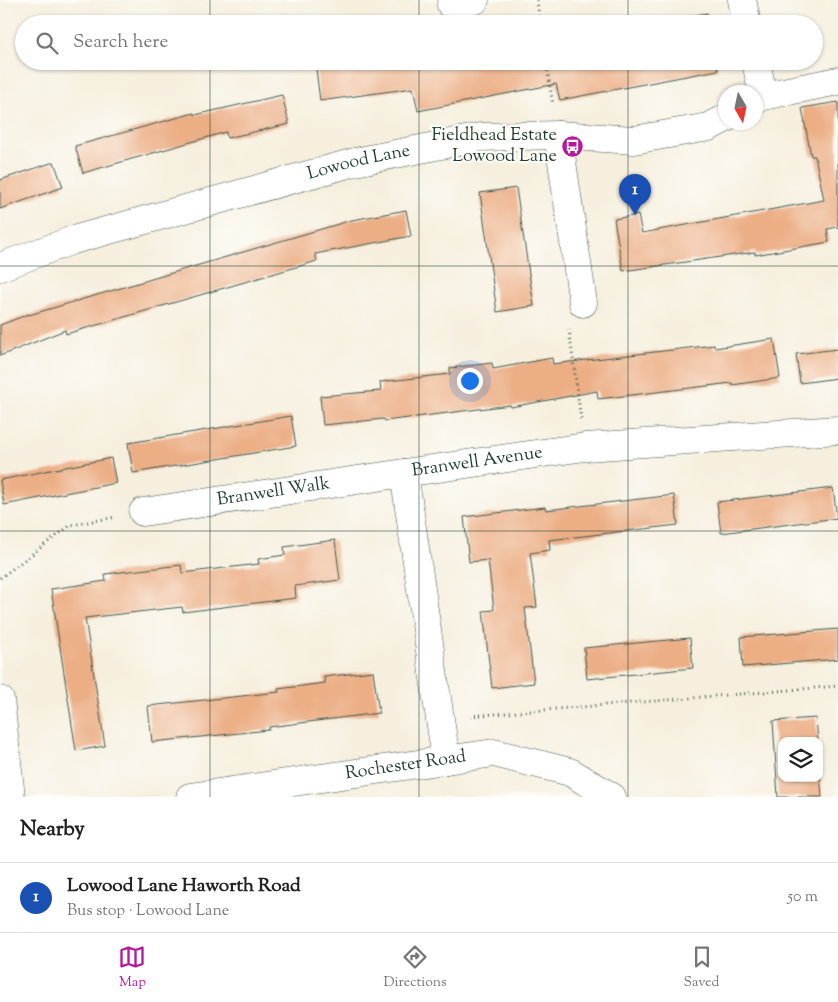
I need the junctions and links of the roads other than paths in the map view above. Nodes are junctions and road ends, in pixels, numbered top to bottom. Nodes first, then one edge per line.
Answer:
1 (742, 0) edge
2 (746, 15) edge
3 (757, 70) edge
4 (838, 81) edge
5 (758, 85) edge
6 (763, 97) edge
7 (718, 122) edge
8 (558, 135) junction
9 (0, 267) edge
10 (583, 303) road end
11 (838, 430) edge
12 (404, 473) junction
13 (143, 512) road end
14 (0, 700) edge
15 (446, 760) junction
16 (266, 792) edge
17 (11, 797) edge
18 (190, 797) edge
19 (612, 797) edge

1 - 2 street
3 - 5 street
4 - 6 street
7 - 8 street, Lowood Lane
8 - 9 street, Lowood Lane
8 - 10 street
11 - 12 street, Branwell Avenue
12 - 13 street, Branwell Walk
12 - 15 street, Branwell Avenue
14 - 17 street
15 - 16 street, Rochester Road
15 - 19 street, Rochester Road
16 - 18 street, Rochester Road

